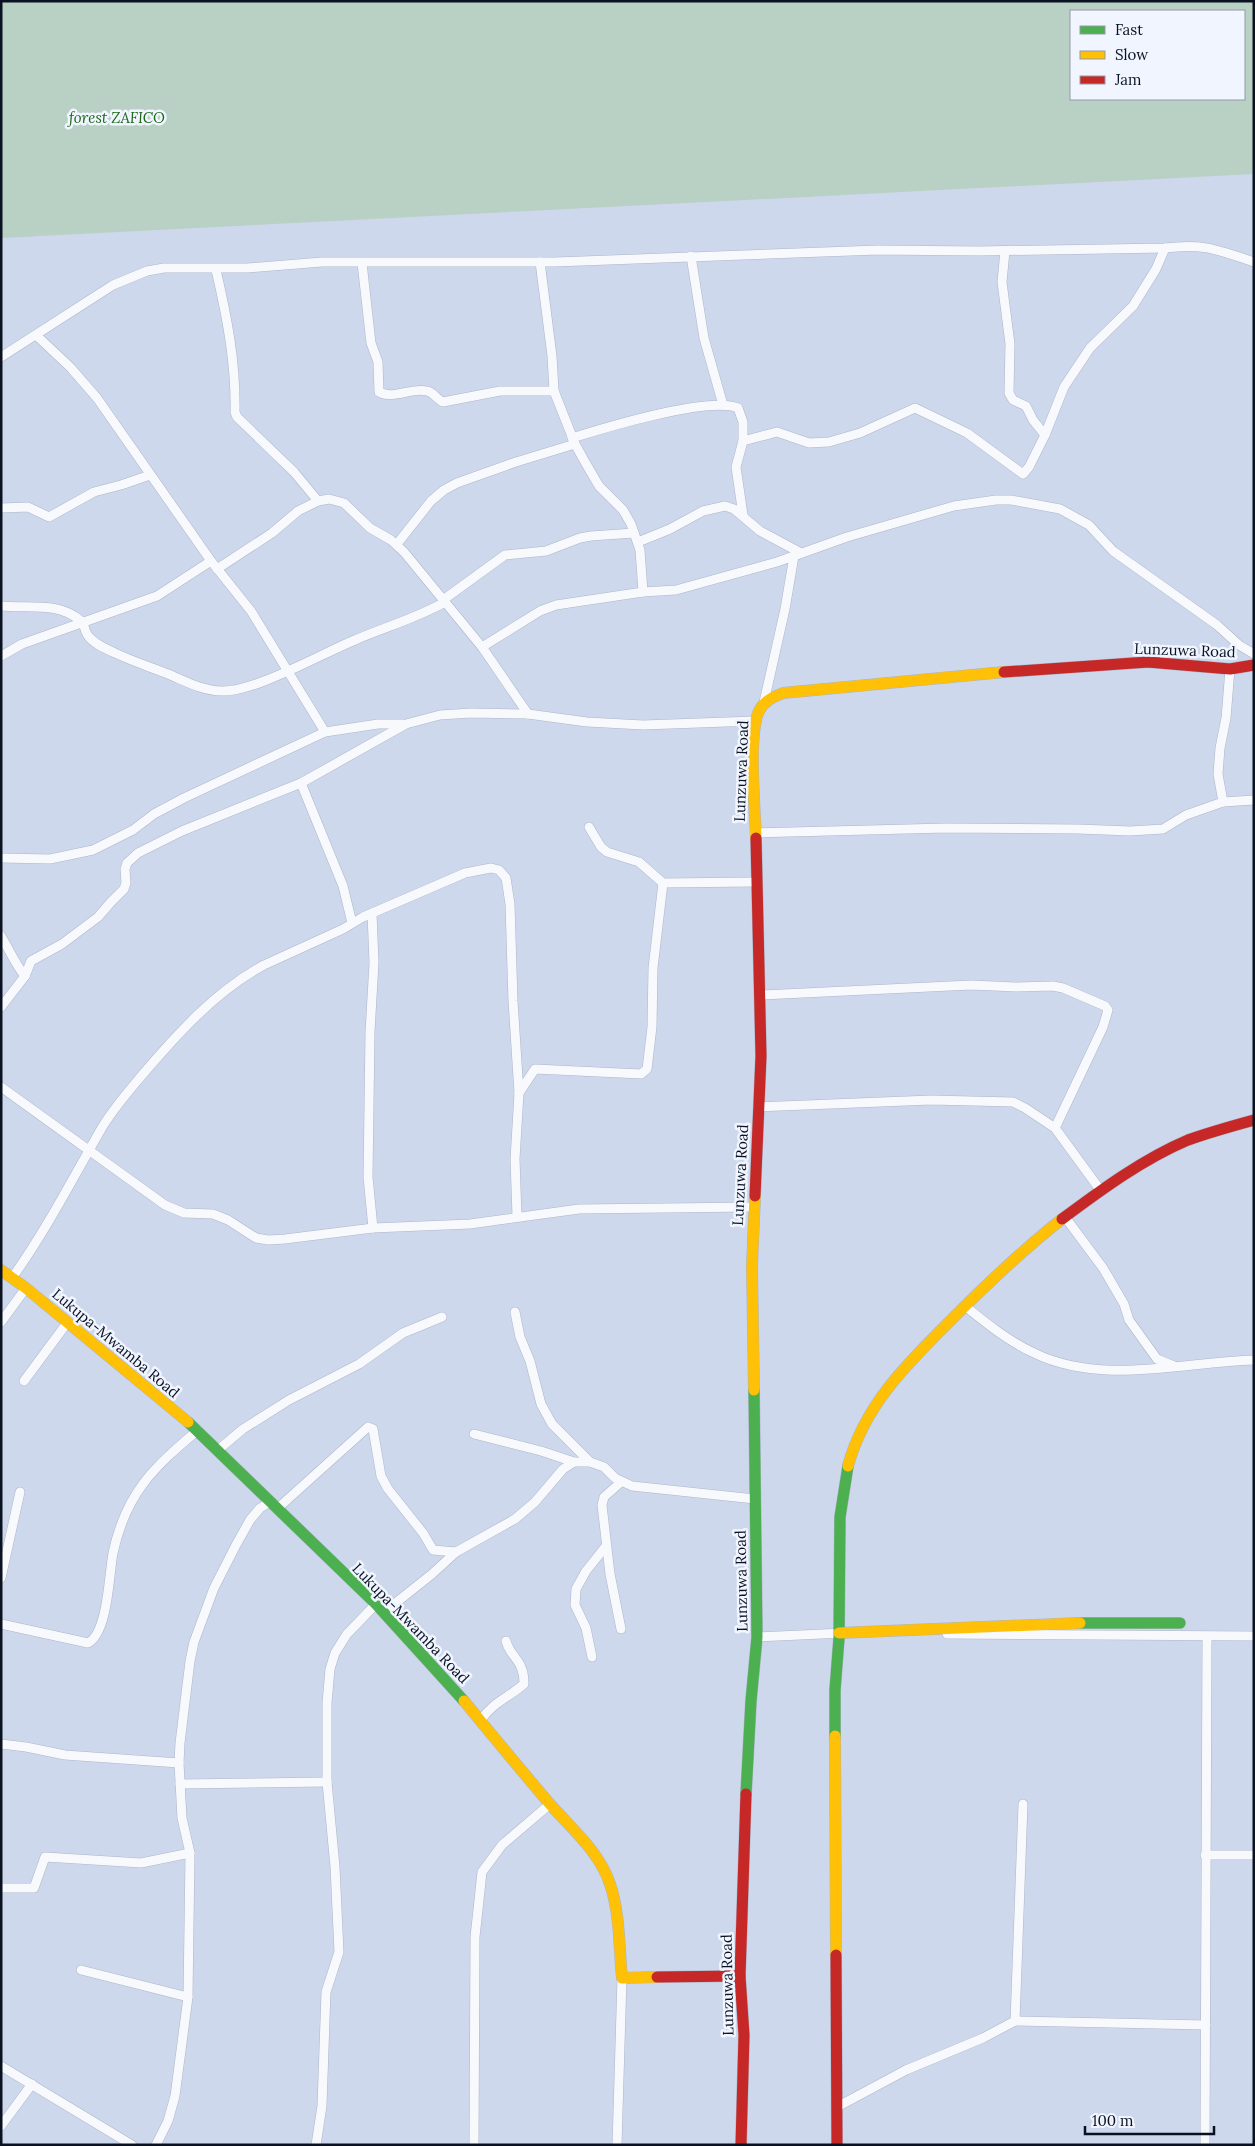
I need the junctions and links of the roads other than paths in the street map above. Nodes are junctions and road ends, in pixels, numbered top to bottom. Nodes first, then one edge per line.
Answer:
1 (1165, 248) junction
2 (1005, 251) junction
3 (691, 256) junction
4 (540, 262) junction
5 (1254, 262) edge
6 (362, 263) junction
7 (216, 270) junction
8 (36, 335) junction
9 (1, 357) edge
10 (554, 391) junction
11 (723, 405) junction
12 (1045, 435) junction
13 (573, 441) junction
14 (743, 441) junction
15 (150, 475) junction
16 (318, 501) junction
17 (1, 508) edge
18 (743, 515) junction
19 (634, 533) junction
20 (638, 542) junction
21 (397, 544) junction
22 (798, 555) junction
23 (214, 565) junction
24 (643, 592) junction
25 (444, 601) junction
26 (1, 606) edge
27 (83, 622) junction
28 (482, 647) junction
29 (1254, 654) edge
30 (1, 656) edge
31 (1254, 665) edge
32 (1230, 669) junction
33 (287, 671) junction
34 (764, 702) junction
35 (528, 714) junction
36 (756, 721) junction
37 (406, 724) junction
38 (325, 732) junction
39 (302, 783) junction
40 (1254, 800) edge
41 (1223, 802) junction
42 (589, 827) dead end
43 (754, 833) junction
44 (1, 858) edge
45 (755, 882) junction
46 (663, 883) junction
47 (372, 913) junction
48 (352, 923) junction
49 (1, 936) edge
50 (25, 976) junction
51 (760, 995) junction
52 (1, 1007) edge
53 (1, 1087) edge
54 (519, 1093) junction
55 (758, 1108) junction
56 (1254, 1120) edge
57 (1056, 1128) junction
58 (89, 1153) junction
59 (1101, 1191) junction
60 (753, 1207) junction
61 (517, 1216) junction
62 (1066, 1217) junction
63 (373, 1228) junction
64 (1, 1270) edge
65 (12, 1278) junction
66 (26, 1288) junction
67 (965, 1306) junction
68 (514, 1312) dead end
69 (442, 1317) dead end
70 (1, 1322) edge
71 (67, 1323) junction
72 (1254, 1360) edge
73 (1177, 1368) junction
74 (24, 1381) dead end
75 (198, 1430) junction
76 (474, 1434) dead end
77 (218, 1450) junction
78 (574, 1462) junction
79 (590, 1462) junction
80 (622, 1482) junction
81 (20, 1492) dead end
82 (754, 1499) junction
83 (274, 1505) junction
84 (606, 1546) junction
85 (456, 1552) junction
86 (1, 1578) edge
87 (379, 1609) junction
88 (1, 1624) edge
89 (1180, 1624) dead end
90 (621, 1628) dead end
91 (839, 1633) junction
92 (757, 1636) junction
93 (1254, 1636) edge
94 (1207, 1637) junction
95 (506, 1641) dead end
96 (592, 1656) dead end
97 (480, 1721) junction
98 (1, 1744) edge
99 (179, 1763) junction
100 (327, 1782) junction
101 (180, 1784) junction
102 (550, 1804) junction
103 (1023, 1804) dead end
104 (190, 1853) junction
105 (1205, 1855) junction
106 (1254, 1855) edge
107 (1, 1888) edge
108 (81, 1970) dead end
109 (740, 1976) junction
110 (622, 1978) junction
111 (188, 1997) junction
112 (1015, 2021) junction
113 (1206, 2025) junction
114 (1, 2066) edge
115 (32, 2084) junction
116 (837, 2107) junction
117 (1, 2126) edge
118 (132, 2145) edge
119 (156, 2145) edge
120 (316, 2145) edge
121 (474, 2145) edge
122 (617, 2145) edge
123 (741, 2145) edge
124 (837, 2145) edge
125 (1205, 2145) edge

1 - 2 street
1 - 5 street
1 - 12 street
2 - 3 street
2 - 12 street
3 - 4 street
3 - 11 street
4 - 6 street
4 - 10 street
6 - 7 street
6 - 10 street
7 - 8 street
7 - 16 street
8 - 9 street
8 - 15 street
10 - 13 street
11 - 13 street
11 - 14 street
12 - 14 street
13 - 19 street
13 - 21 street
14 - 18 street
15 - 17 street
15 - 23 street
16 - 21 street
16 - 23 street
18 - 20 street
18 - 22 street
19 - 20 street
19 - 25 street
20 - 24 street
21 - 25 street
22 - 24 street
22 - 29 street
22 - 34 street
23 - 27 street
23 - 33 street
24 - 28 street
25 - 28 street
25 - 33 street
26 - 27 street
27 - 30 street
27 - 33 street
28 - 35 street
31 - 32 street, Lunzuwa Road
32 - 34 street, Lunzuwa Road
32 - 41 street
33 - 38 street
34 - 36 street, Lunzuwa Road
35 - 36 street
35 - 37 street
36 - 43 street, Lunzuwa Road
37 - 38 street
37 - 39 street
38 - 44 street
39 - 48 street
39 - 50 street
40 - 41 street
41 - 43 street
42 - 46 street
43 - 45 street, Lunzuwa Road
45 - 46 street
45 - 51 street, Lunzuwa Road
46 - 54 street
47 - 48 street
47 - 54 street
47 - 63 street
48 - 58 street
49 - 50 street
50 - 52 street
51 - 55 street, Lunzuwa Road
51 - 57 street
53 - 58 street
54 - 61 street
55 - 57 street
55 - 60 street, Lunzuwa Road
56 - 59 street
57 - 59 street
58 - 63 street
58 - 65 street
59 - 62 street
60 - 61 street
60 - 82 street, Lunzuwa Road
61 - 63 street
62 - 67 street
62 - 73 street
64 - 65 street, Lukupa-Mwamba Road
65 - 66 street, Lukupa-Mwamba Road
66 - 70 street
66 - 71 street, Lukupa-Mwamba Road
67 - 73 street
67 - 91 street
68 - 79 street
69 - 77 street
71 - 74 street
71 - 75 street, Lukupa-Mwamba Road
72 - 73 street
75 - 77 street, Lukupa-Mwamba Road
75 - 88 street
76 - 78 street
77 - 83 street, Lukupa-Mwamba Road
78 - 79 street
78 - 85 street
79 - 80 street
80 - 82 street
80 - 84 street
81 - 86 street
82 - 92 street, Lunzuwa Road
83 - 85 street
83 - 87 street, Lukupa-Mwamba Road
83 - 99 street
84 - 90 street
84 - 96 street
85 - 87 street
87 - 97 street, Lukupa-Mwamba Road
87 - 100 street
89 - 91 street
91 - 92 street
91 - 94 street
91 - 116 street
92 - 109 street, Lunzuwa Road
93 - 94 street
94 - 105 street
95 - 97 street
97 - 102 street, Lukupa-Mwamba Road
98 - 99 street
99 - 101 street
100 - 101 street
100 - 120 street
101 - 104 street
102 - 110 street, Lukupa-Mwamba Road
102 - 121 street
103 - 112 street
104 - 107 street
104 - 111 street
105 - 106 street
105 - 113 street
108 - 111 street
109 - 110 street
109 - 123 street, Lunzuwa Road
110 - 122 street
111 - 119 street
112 - 113 street
112 - 116 street
113 - 125 street
114 - 115 street
115 - 117 street
115 - 118 street
116 - 124 street

